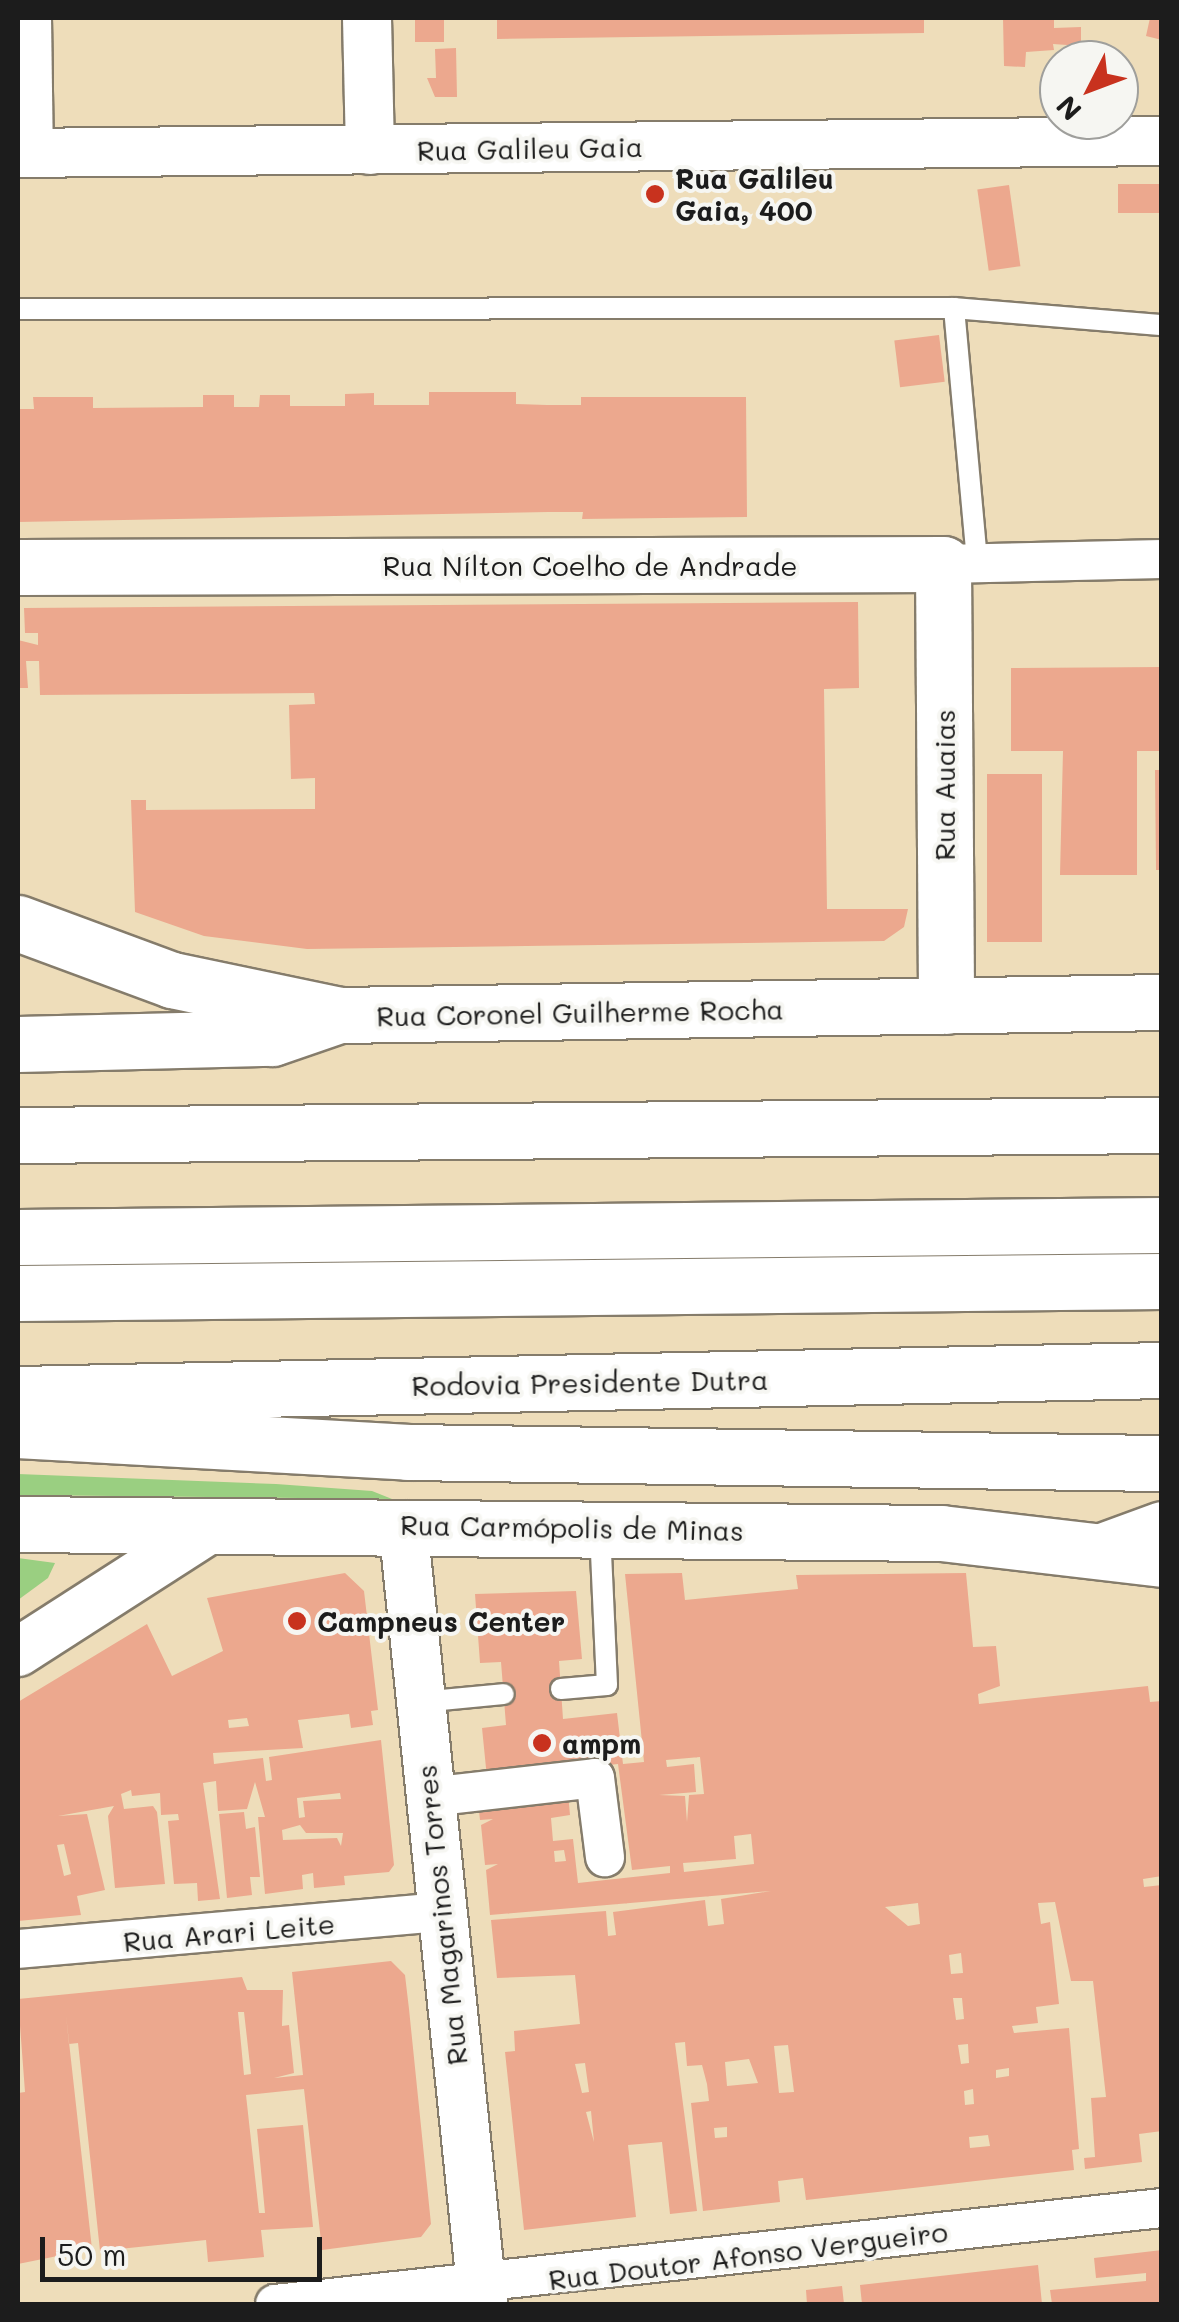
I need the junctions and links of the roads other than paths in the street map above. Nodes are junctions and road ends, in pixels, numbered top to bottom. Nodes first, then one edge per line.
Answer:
1 (32, 18) edge
2 (367, 18) edge
3 (1162, 141) edge
4 (370, 150) junction
5 (26, 153) edge
6 (954, 308) junction
7 (18, 309) edge
8 (1162, 325) edge
9 (1162, 559) edge
10 (960, 563) junction
11 (18, 567) edge
12 (22, 920) edge
13 (1162, 1002) edge
14 (946, 1006) junction
15 (339, 1016) junction
16 (18, 1044) edge
17 (1162, 1125) edge
18 (18, 1135) edge
19 (1162, 1225) edge
20 (18, 1236) edge
21 (1162, 1280) edge
22 (18, 1293) edge
23 (1162, 1370) edge
24 (18, 1394) edge
25 (18, 1430) edge
26 (1162, 1462) edge
27 (18, 1524) edge
28 (403, 1525) junction
29 (600, 1527) junction
30 (210, 1528) junction
31 (1162, 1529) edge
32 (1102, 1551) junction
33 (1162, 1559) edge
34 (18, 1652) edge
35 (562, 1689) dead end
36 (504, 1694) dead end
37 (420, 1702) junction
38 (429, 1797) junction
39 (605, 1857) dead end
40 (440, 1912) junction
41 (18, 1950) edge
42 (1162, 2208) edge
43 (482, 2295) edge
44 (275, 2304) edge

1 - 5 street
2 - 4 street
3 - 4 street, Rua Galileu Gaia
4 - 5 street, Rua Galileu Gaia
6 - 7 lane
6 - 8 lane
6 - 10 lane
9 - 10 street, Rua Nílton Coelho de Andrade
10 - 11 main road, Rua Nílton Coelho de Andrade
10 - 14 main road, Rua Auaias
12 - 15 main road, Rua Coronel Guilherme Rocha
13 - 14 main road, Rua Coronel Guilherme Rocha
14 - 15 main road, Rua Coronel Guilherme Rocha
15 - 16 main road
17 - 18 main road
19 - 20 main road
21 - 22 main road
23 - 24 main road, Rodovia Presidente Dutra
25 - 26 main road
27 - 30 main road, Rua Carmópolis de Minas
28 - 29 main road, Rua Carmópolis de Minas
28 - 30 main road, Rua Carmópolis de Minas
28 - 37 street, Rua Magarinos Torres
29 - 32 main road, Rua Carmópolis de Minas
29 - 35 lane
30 - 34 street
31 - 32 main road
32 - 33 main road, Rua Carmópolis de Minas
36 - 37 lane
37 - 38 street, Rua Magarinos Torres
38 - 39 street
38 - 40 street, Rua Magarinos Torres
40 - 41 street, Rua Arari Leite
40 - 43 street, Rua Magarinos Torres
42 - 43 street, Rua Doutor Afonso Vergueiro
43 - 44 street, Rua Doutor Afonso Vergueiro

